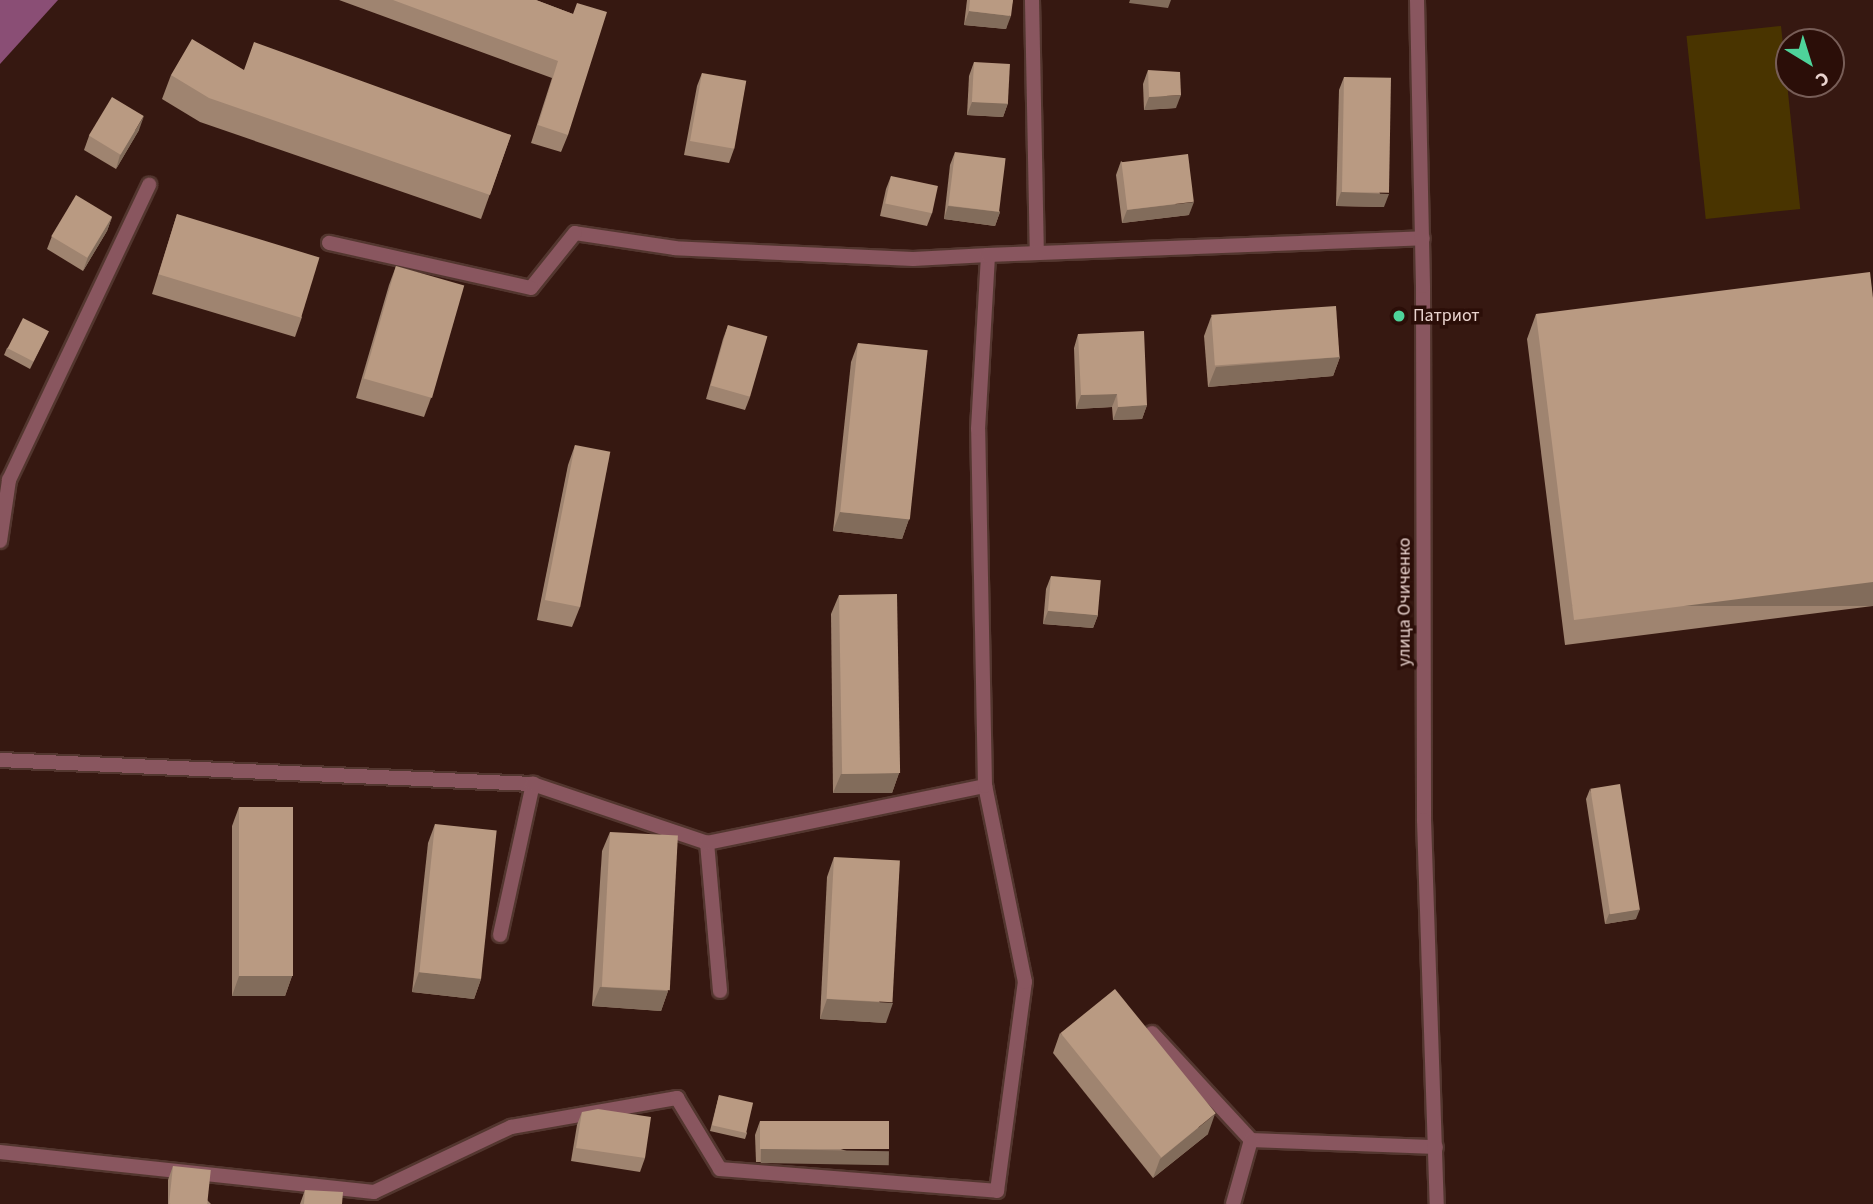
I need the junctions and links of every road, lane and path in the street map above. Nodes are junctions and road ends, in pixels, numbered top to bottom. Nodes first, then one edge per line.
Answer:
1 (1032, 0) edge
2 (1417, 0) edge
3 (149, 185) dead end
4 (1423, 238) junction
5 (329, 243) dead end
6 (1037, 253) junction
7 (988, 255) junction
8 (0, 541) edge
9 (0, 760) edge
10 (533, 784) junction
11 (985, 786) junction
12 (707, 843) junction
13 (500, 935) dead end
14 (720, 992) dead end
15 (1152, 1033) edge
16 (1251, 1140) junction
17 (1436, 1147) junction
18 (0, 1152) edge
19 (1233, 1204) edge
20 (1437, 1204) edge

1 - 6 street
2 - 4 street, улица Очиченко
3 - 8 street
4 - 6 street
4 - 17 street, улица Очиченко
5 - 7 street
6 - 7 street
7 - 11 street
9 - 10 street
10 - 12 street
10 - 13 street
11 - 12 street
11 - 18 street
12 - 14 street
15 - 16 street
16 - 17 street
16 - 19 street
17 - 20 street, улица Очиченко

